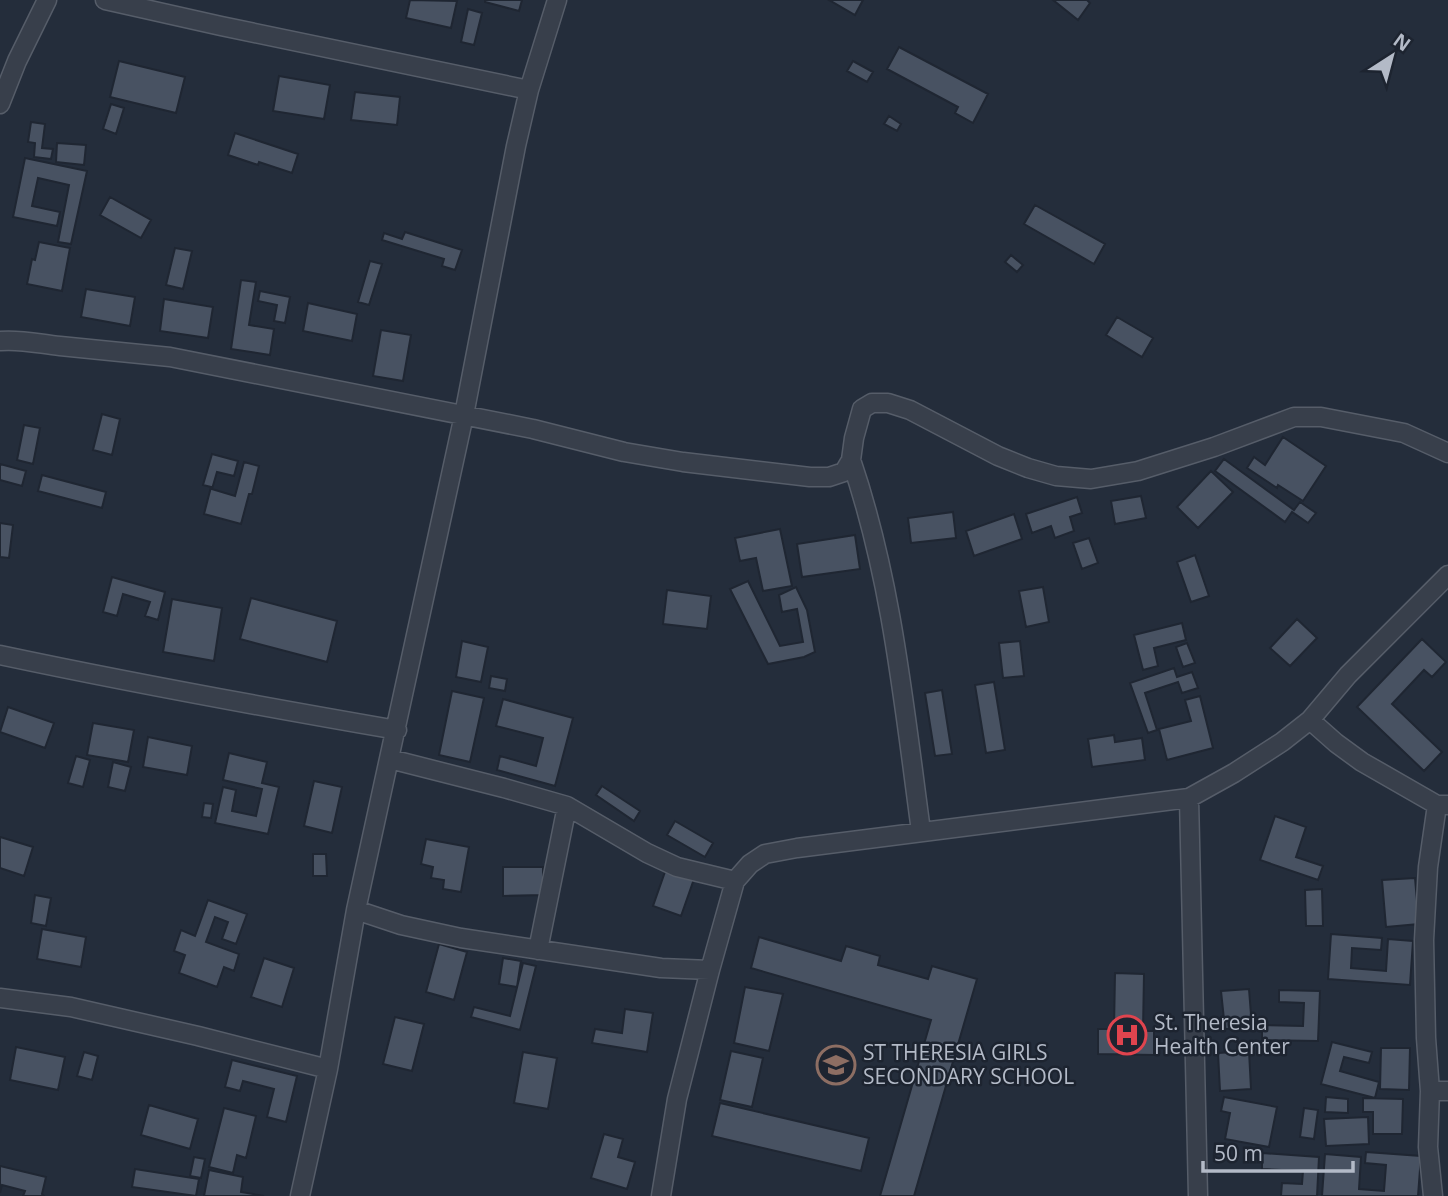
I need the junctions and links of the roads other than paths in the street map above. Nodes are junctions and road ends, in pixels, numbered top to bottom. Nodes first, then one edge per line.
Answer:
1 (47, 0) edge
2 (558, 0) edge
3 (115, 1) edge
4 (529, 90) junction
5 (0, 104) edge
6 (0, 341) edge
7 (464, 415) junction
8 (1448, 453) edge
9 (851, 460) junction
10 (1448, 575) edge
11 (0, 655) edge
12 (1310, 720) junction
13 (397, 730) junction
14 (390, 759) junction
15 (1189, 798) junction
16 (1442, 805) edge
17 (567, 806) junction
18 (921, 831) junction
19 (735, 881) junction
20 (356, 910) junction
21 (538, 950) junction
22 (710, 970) junction
23 (0, 998) edge
24 (328, 1069) junction
25 (1439, 1091) edge
26 (300, 1196) edge
27 (661, 1196) edge
28 (1198, 1196) edge
29 (1433, 1196) edge

1 - 5 street
2 - 4 street
3 - 4 street
4 - 7 street
6 - 7 street
7 - 9 street
7 - 13 street
8 - 9 street
9 - 18 street
10 - 12 street
11 - 13 street
12 - 15 street
12 - 16 street
13 - 14 street
14 - 17 street
14 - 20 street
15 - 18 street
15 - 28 street
16 - 25 street
17 - 19 street
17 - 21 street
18 - 19 street
19 - 22 street
20 - 21 street
20 - 24 street
21 - 22 street
22 - 27 street
23 - 24 street
24 - 26 street
25 - 29 street

